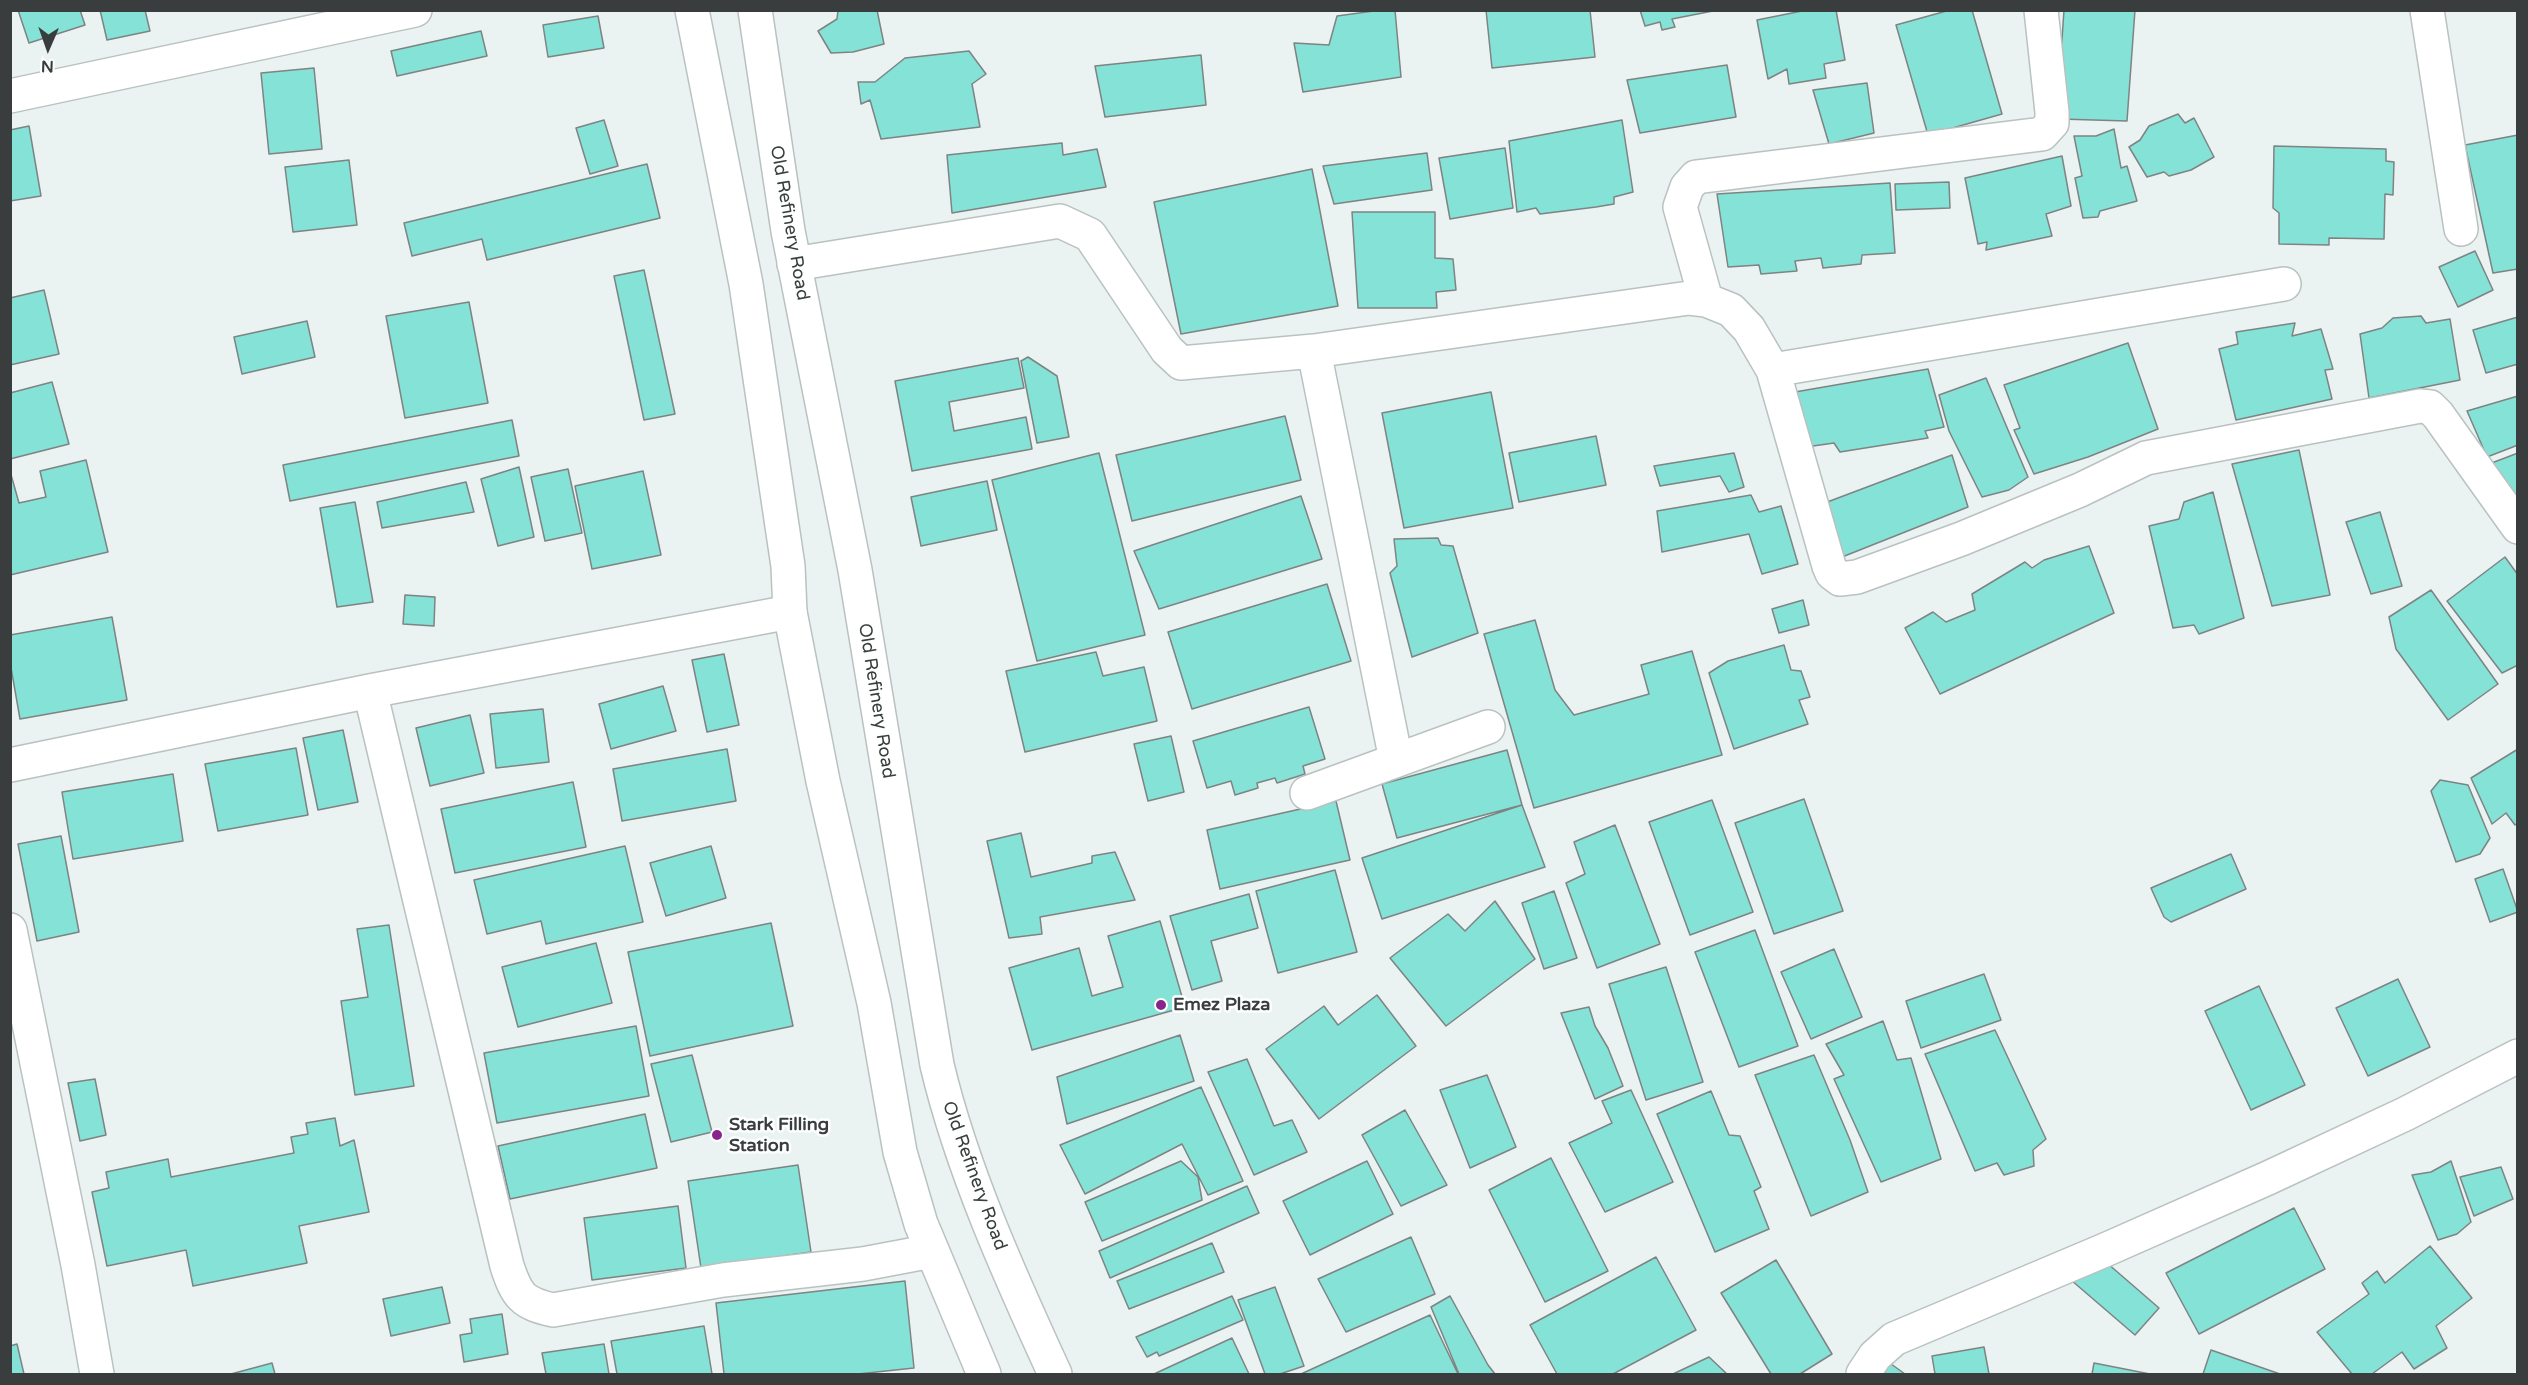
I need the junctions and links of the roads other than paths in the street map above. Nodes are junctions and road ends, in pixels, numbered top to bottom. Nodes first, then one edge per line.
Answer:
1 (415, 10) edge
2 (692, 10) edge
3 (755, 10) edge
4 (2041, 10) edge
5 (2427, 10) edge
6 (10, 96) edge
7 (2461, 229) dead end
8 (795, 264) junction
9 (2284, 284) dead end
10 (1706, 300) junction
11 (1314, 351) junction
12 (1773, 370) junction
13 (2517, 527) edge
14 (790, 612) junction
15 (370, 691) junction
16 (1488, 727) dead end
17 (1396, 760) junction
18 (10, 765) edge
19 (1308, 793) dead end
20 (10, 930) edge
21 (2517, 1056) edge
22 (932, 1251) junction
23 (97, 1374) edge
24 (984, 1374) edge
25 (1055, 1374) edge
26 (1863, 1374) edge

1 - 6 street
2 - 14 street
3 - 8 street, Old Refinery Road
4 - 10 street
5 - 7 street
8 - 11 street
8 - 25 street, Old Refinery Road
9 - 12 street
10 - 11 street
10 - 12 street
11 - 17 street
12 - 13 street
14 - 15 street
14 - 22 street
15 - 18 street
15 - 22 street
16 - 17 street
17 - 19 street
20 - 23 street
21 - 26 street
22 - 24 street

